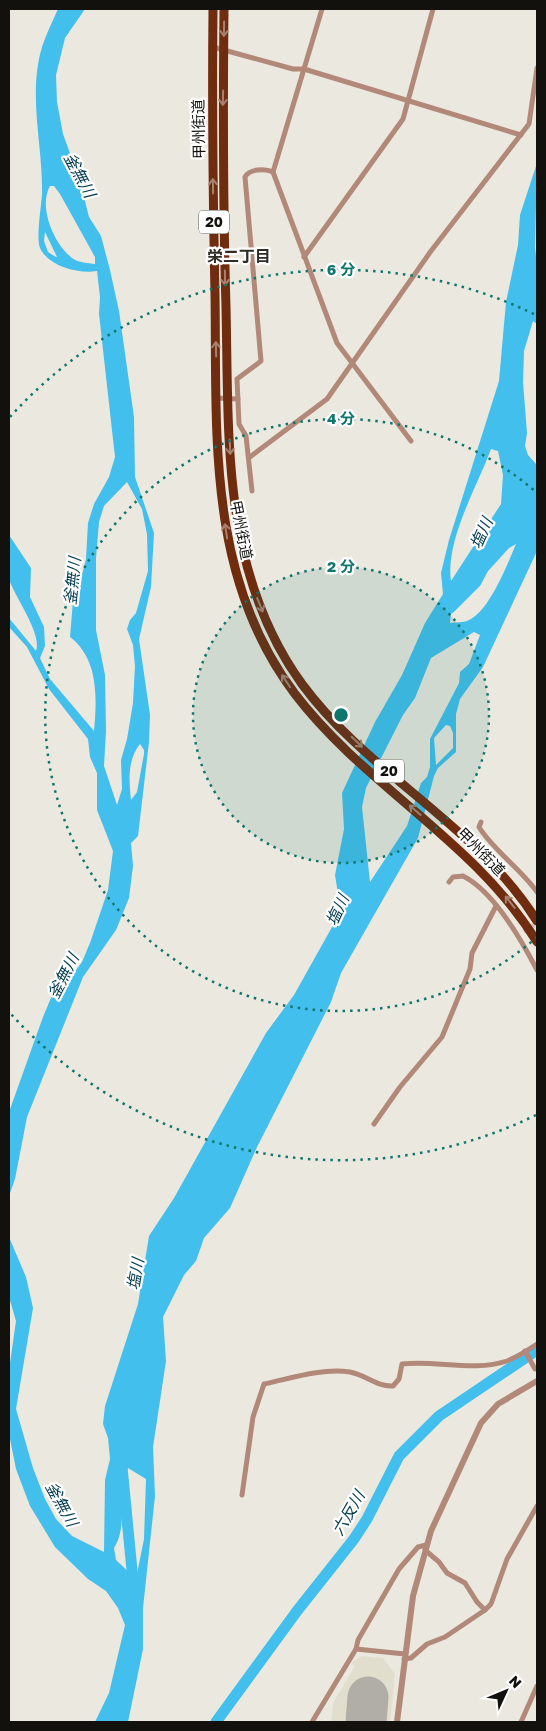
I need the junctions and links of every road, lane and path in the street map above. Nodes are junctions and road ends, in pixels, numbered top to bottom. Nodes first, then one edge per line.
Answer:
1 (213, 9) edge
2 (224, 9) edge
3 (322, 9) edge
4 (433, 9) edge
5 (213, 47) junction
6 (224, 49) junction
7 (537, 68) edge
8 (304, 69) junction
9 (407, 101) junction
10 (521, 135) junction
11 (273, 172) junction
12 (304, 257) junction
13 (351, 363) junction
14 (217, 398) junction
15 (228, 398) junction
16 (238, 398) junction
17 (411, 441) dead end
18 (250, 457) junction
19 (252, 491) dead end
20 (481, 822) dead end
21 (449, 882) dead end
22 (537, 892) edge
23 (496, 906) junction
24 (537, 921) edge
25 (524, 932) tunnel mouth
26 (518, 936) junction
27 (537, 942) edge
28 (537, 970) edge
29 (374, 1124) dead end
30 (537, 1344) edge
31 (526, 1352) junction
32 (536, 1368) edge
33 (537, 1381) edge
34 (242, 1495) dead end
35 (537, 1506) edge
36 (425, 1548) junction
37 (485, 1610) junction
38 (356, 1649) junction
39 (404, 1657) junction
40 (537, 1686) edge
41 (312, 1722) edge
42 (397, 1722) edge
43 (521, 1722) edge

1 - 5 highway, 甲州街道 / 20
2 -> 6 highway, 甲州街道 / 20
3 - 8 street
4 - 9 street
5 - 6 street
14 -> 5 highway, 甲州街道 / 20
6 - 8 street
6 -> 15 highway, 甲州街道 / 20
7 - 10 street
8 - 9 street
8 - 11 street
9 - 10 street
9 - 12 street
10 - 13 street
11 - 12 street
11 - 16 street
12 - 13 street
13 - 17 street
13 - 18 street
14 - 15 street
27 -> 14 highway, 甲州街道 / 20
15 - 16 street
15 -> 24 highway, 甲州街道 / 20
16 - 18 street
18 - 19 street
20 - 22 street
21 - 23 street
23 - 26 street
23 - 29 street
25 - 26 street
26 - 28 street
30 - 31 street
31 - 32 street
31 - 34 street
33 - 36 street
35 - 37 street
36 - 37 street
36 - 38 street
36 - 39 street
37 - 39 street
38 - 39 street
38 - 41 street
39 - 42 street
40 - 43 street

